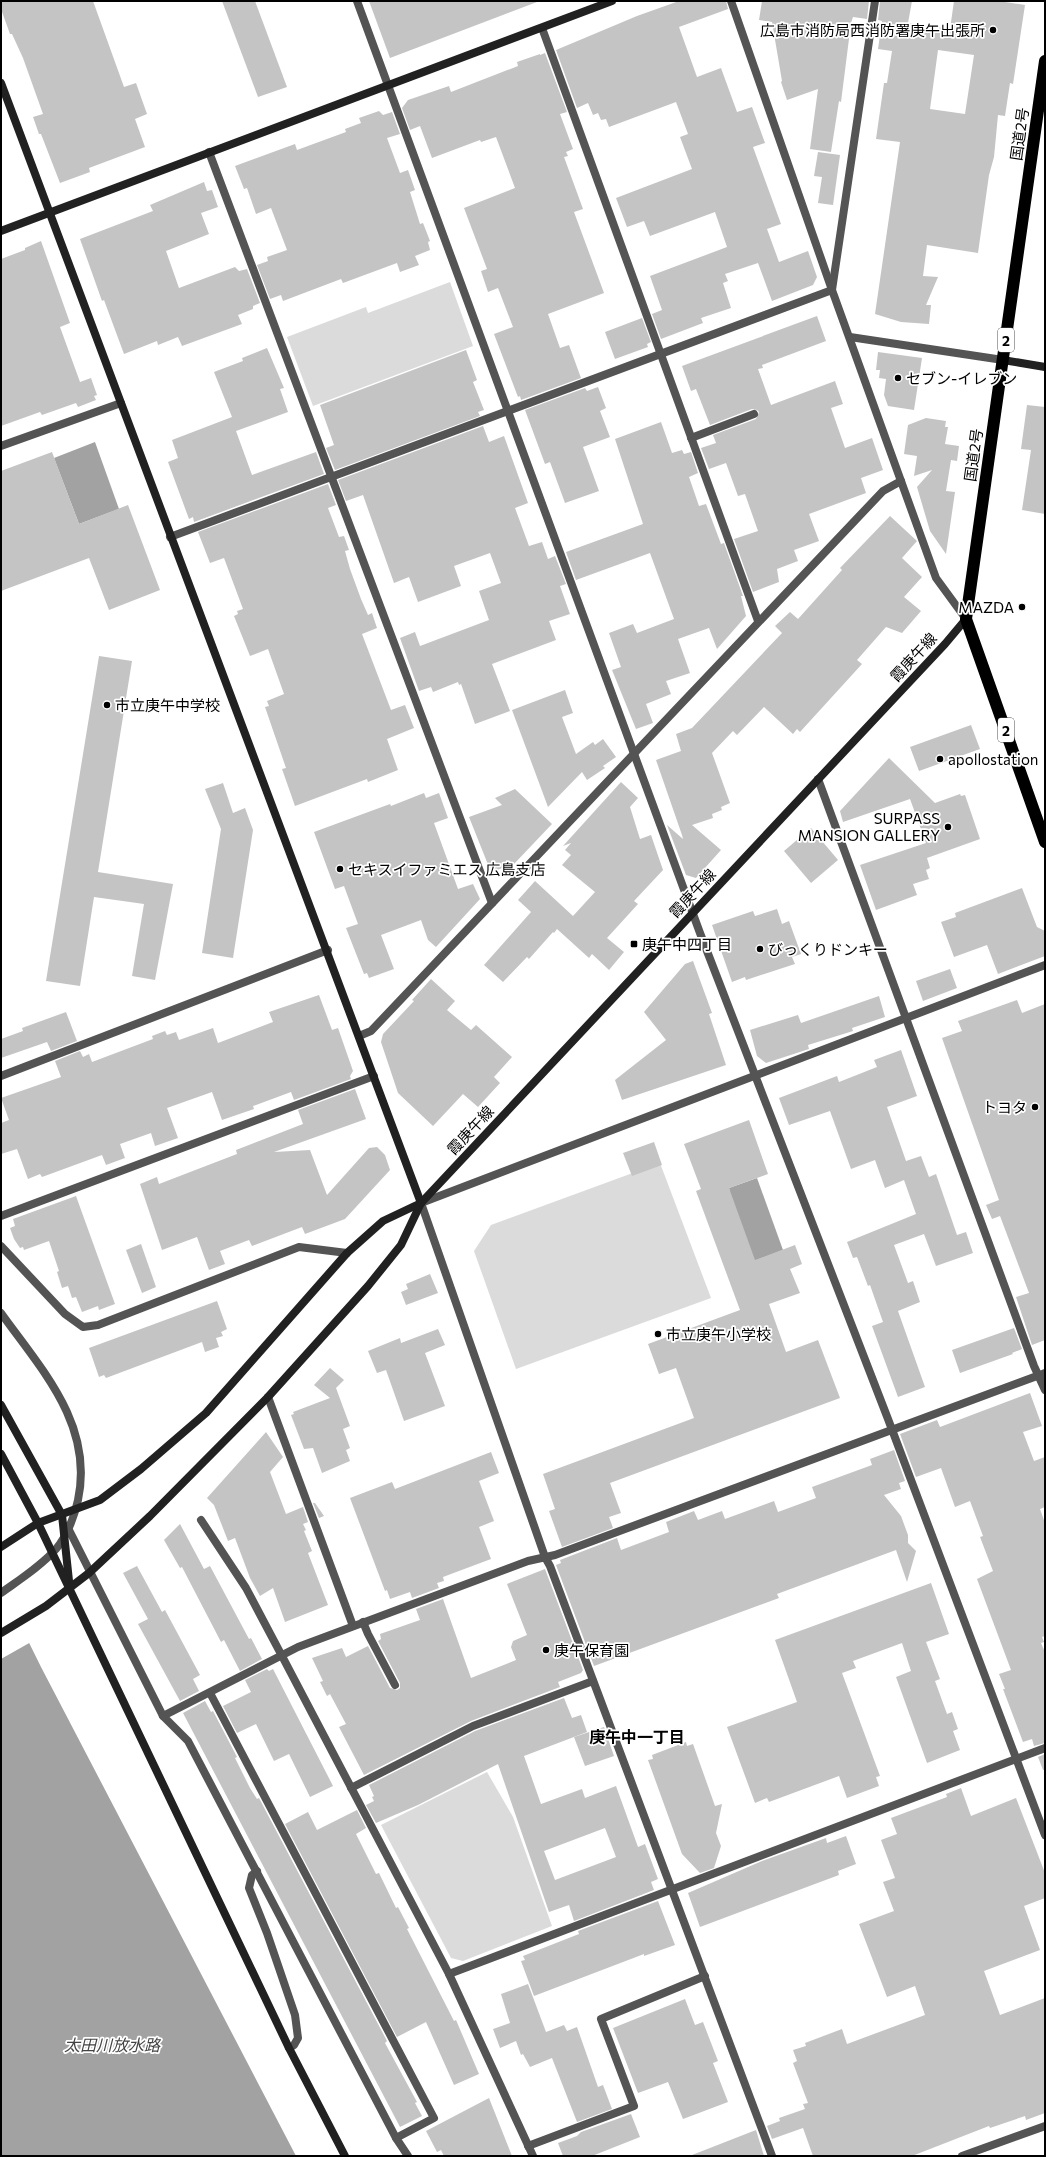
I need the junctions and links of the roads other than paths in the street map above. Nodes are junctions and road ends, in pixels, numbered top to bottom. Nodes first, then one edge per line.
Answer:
1 (357, 1) edge
2 (612, 1) edge
3 (731, 1) edge
4 (875, 1) edge
5 (542, 28) junction
6 (1045, 61) edge
7 (1, 83) edge
8 (388, 86) junction
9 (209, 152) junction
10 (50, 212) junction
11 (1, 231) edge
12 (832, 290) junction
13 (850, 336) junction
14 (660, 354) junction
15 (1003, 360) junction
16 (1045, 367) edge
17 (121, 403) junction
18 (508, 410) junction
19 (754, 414) dead end
20 (691, 438) junction
21 (1, 446) edge
22 (331, 476) junction
23 (901, 481) junction
24 (170, 537) junction
25 (966, 619) junction
26 (758, 622) junction
27 (634, 755) junction
28 (818, 780) junction
29 (1045, 842) edge
30 (492, 903) junction
31 (693, 912) junction
32 (328, 950) junction
33 (1045, 965) edge
34 (907, 1018) junction
35 (359, 1036) junction
36 (1, 1076) edge
37 (374, 1076) junction
38 (755, 1077) junction
39 (421, 1203) junction
40 (1, 1216) edge
41 (1, 1246) edge
42 (347, 1253) junction
43 (1, 1313) edge
44 (1042, 1374) edge
45 (1045, 1390) edge
46 (268, 1397) junction
47 (1, 1405) edge
48 (892, 1430) junction
49 (1, 1454) edge
50 (62, 1515) junction
51 (201, 1520) dead end
52 (38, 1523) junction
53 (3, 1546) edge
54 (545, 1557) junction
55 (89, 1573) junction
56 (69, 1588) junction
57 (1, 1593) edge
58 (363, 1622) junction
59 (353, 1626) junction
60 (1, 1633) edge
61 (282, 1656) junction
62 (593, 1681) junction
63 (395, 1685) dead end
64 (210, 1693) junction
65 (163, 1716) junction
66 (1045, 1748) edge
67 (1016, 1759) junction
68 (351, 1788) junction
69 (1045, 1834) edge
70 (257, 1871) junction
71 (672, 1889) junction
72 (449, 1974) junction
73 (705, 1976) junction
74 (289, 2048) junction
75 (1045, 2126) edge
76 (396, 2138) junction
77 (528, 2146) junction
78 (345, 2156) edge
79 (408, 2156) edge
80 (533, 2156) edge
81 (772, 2156) edge
82 (962, 2156) edge

1 - 8 street
2 - 5 street
3 - 12 street
4 - 12 street
5 - 8 street
5 - 14 street
6 - 15 highway, 国道2号 / 2
7 - 10 street
8 - 9 street
8 - 18 street
9 - 10 street
9 - 22 street
10 - 11 street
10 - 17 street
12 - 13 street
12 - 14 street
13 - 15 street
13 - 23 street
14 - 18 street
14 - 20 street
15 - 16 street
15 - 25 highway, 国道2号 / 2
17 - 21 street
17 - 24 street
18 - 22 street
18 - 27 street
19 - 20 street
20 - 26 street
22 - 24 street
22 - 30 street
23 - 25 street
23 - 26 street
24 - 32 street
25 - 28 street, 霞庚午線
25 - 29 highway, 国道2号 / 2
26 - 27 street
27 - 30 street
27 - 31 street
28 - 31 street, 霞庚午線
28 - 34 street
30 - 35 street
31 - 38 street
31 - 39 street, 霞庚午線
32 - 35 street
32 - 36 street
33 - 34 street
34 - 38 street
34 - 44 street
35 - 37 street
37 - 39 street
37 - 40 street
38 - 39 street
38 - 48 street
39 - 42 street
39 - 46 street
39 - 54 street
41 - 42 street
42 - 50 street
43 - 57 street
44 - 45 street
44 - 48 street
46 - 55 street
46 - 59 street
47 - 50 street
48 - 54 street
48 - 67 street
49 - 52 street
50 - 52 street
50 - 55 street
50 - 56 street
51 - 61 street
52 - 53 street
52 - 56 street
54 - 58 street
54 - 62 street
55 - 56 street
55 - 65 street
56 - 60 street
56 - 74 street
58 - 59 street
58 - 63 street
59 - 61 street
61 - 64 street
61 - 68 street
62 - 68 street
62 - 71 street
64 - 65 street
64 - 76 street
65 - 70 street
66 - 67 street
67 - 69 street
67 - 71 street
68 - 72 street
70 - 74 street
70 - 76 street
71 - 72 street
71 - 73 street
72 - 77 street
73 - 77 street
73 - 81 street
74 - 78 street
75 - 82 street
76 - 79 street
77 - 80 street

